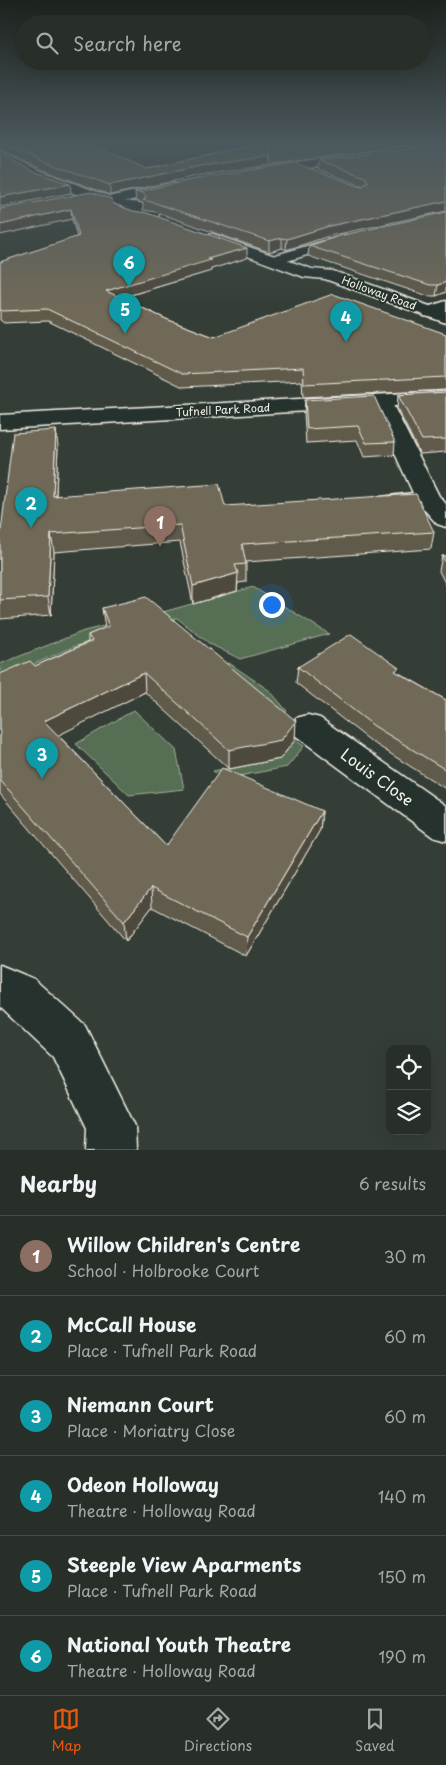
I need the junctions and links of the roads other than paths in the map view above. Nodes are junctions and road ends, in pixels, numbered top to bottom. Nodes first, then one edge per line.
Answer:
1 (84, 197) edge
2 (97, 197) edge
3 (137, 197) edge
4 (68, 200) edge
5 (114, 203) junction
6 (168, 223) edge
7 (194, 232) edge
8 (362, 235) edge
9 (274, 260) junction
10 (310, 274) junction
11 (441, 312) edge
12 (446, 332) edge
13 (446, 397) edge
14 (381, 401) junction
15 (0, 422) edge
16 (428, 499) junction
17 (360, 504) edge
18 (446, 519) edge
19 (308, 727) dead end
20 (446, 826) edge
21 (0, 986) edge
22 (111, 1150) edge

1 - 4 main road
2 - 5 main road
3 - 5 main road
5 - 6 main road
7 - 9 main road, Holloway Road
8 - 9 main road
9 - 10 main road, Holloway Road
10 - 11 main road, Holloway Road
10 - 12 main road, Holloway Road
13 - 14 main road, Tufnell Park Road
14 - 15 main road, Tufnell Park Road
14 - 16 main road
16 - 17 main road
16 - 18 main road
19 - 20 main road, Louis Close
21 - 22 main road

